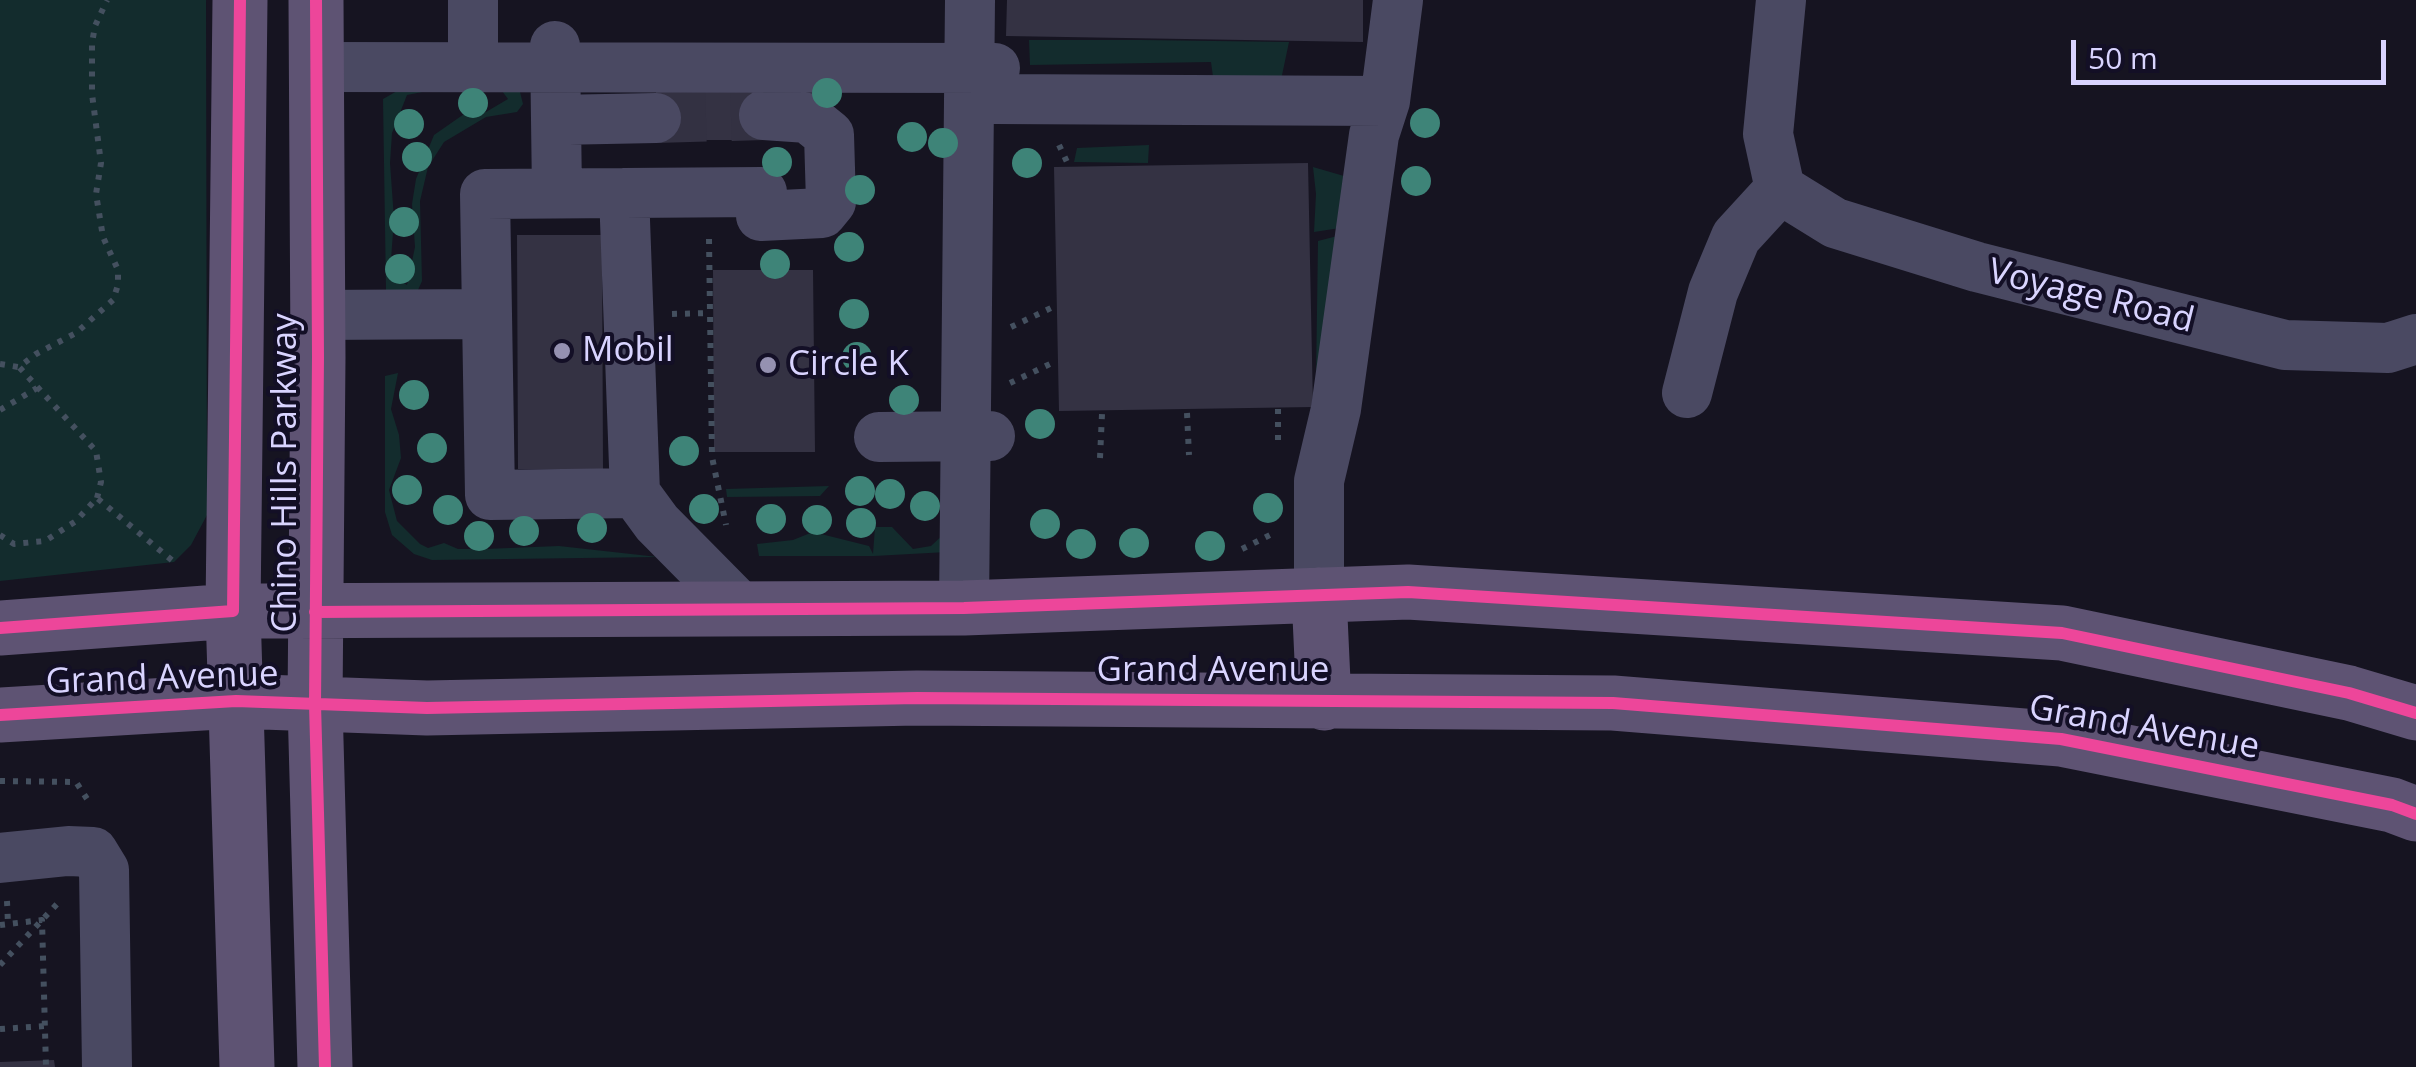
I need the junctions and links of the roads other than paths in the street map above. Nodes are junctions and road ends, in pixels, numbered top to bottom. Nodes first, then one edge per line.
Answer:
1 (240, 0) edge
2 (1398, 0) edge
3 (1417, 0) edge
4 (1781, 0) edge
5 (487, 23) edge
6 (316, 38) edge
7 (555, 56) junction
8 (985, 56) edge
9 (764, 114) tunnel mouth
10 (656, 118) tunnel mouth
11 (1379, 118) junction
12 (556, 120) junction
13 (1780, 189) junction
14 (557, 193) junction
15 (624, 193) junction
16 (486, 314) junction
17 (316, 315) junction
18 (2416, 340) edge
19 (1687, 393) dead end
20 (982, 422) junction
21 (879, 436) dead end
22 (634, 493) junction
23 (1336, 594) junction
24 (976, 608) junction
25 (742, 609) junction
26 (233, 611) junction
27 (315, 612) junction
28 (0, 628) edge
29 (236, 701) junction
30 (1340, 702) junction
31 (315, 704) junction
32 (2416, 713) edge
33 (0, 715) edge
34 (2416, 814) edge
35 (0, 858) edge
36 (107, 1067) edge
37 (247, 1067) edge
38 (324, 1067) edge

1 - 26 main road, Chino Hills Parkway
2 - 11 street
3 - 23 street
4 - 13 street
5 - 6 street
5 - 7 street
6 - 7 street
6 - 17 main road, Chino Hills Parkway
7 - 8 street
7 - 12 street
8 - 11 street
8 - 20 street
8 - 20 street
9 - 15 street
10 - 12 street
11 - 23 street
12 - 14 street
13 - 18 street, Voyage Road
13 - 19 street
14 - 15 street
14 - 16 street
15 - 22 street
16 - 17 street
16 - 22 street
17 - 27 main road, Chino Hills Parkway
20 - 21 street
20 - 24 street
22 - 25 street
23 - 24 main road, Grand Avenue
23 - 30 main road, Grand Avenue
23 - 32 main road, Grand Avenue
24 - 25 main road, Grand Avenue
25 - 27 main road, Grand Avenue
26 - 27 main road, Grand Avenue
26 - 28 main road, Grand Avenue
26 - 29 main road, Chino Hills Parkway
27 - 31 main road, Chino Hills Parkway
29 - 31 main road, Grand Avenue
29 - 33 main road, Grand Avenue
29 - 37 main road, Chino Hills Parkway
30 - 31 main road, Grand Avenue
30 - 34 main road, Grand Avenue
31 - 38 main road, Chino Hills Parkway
35 - 36 street

